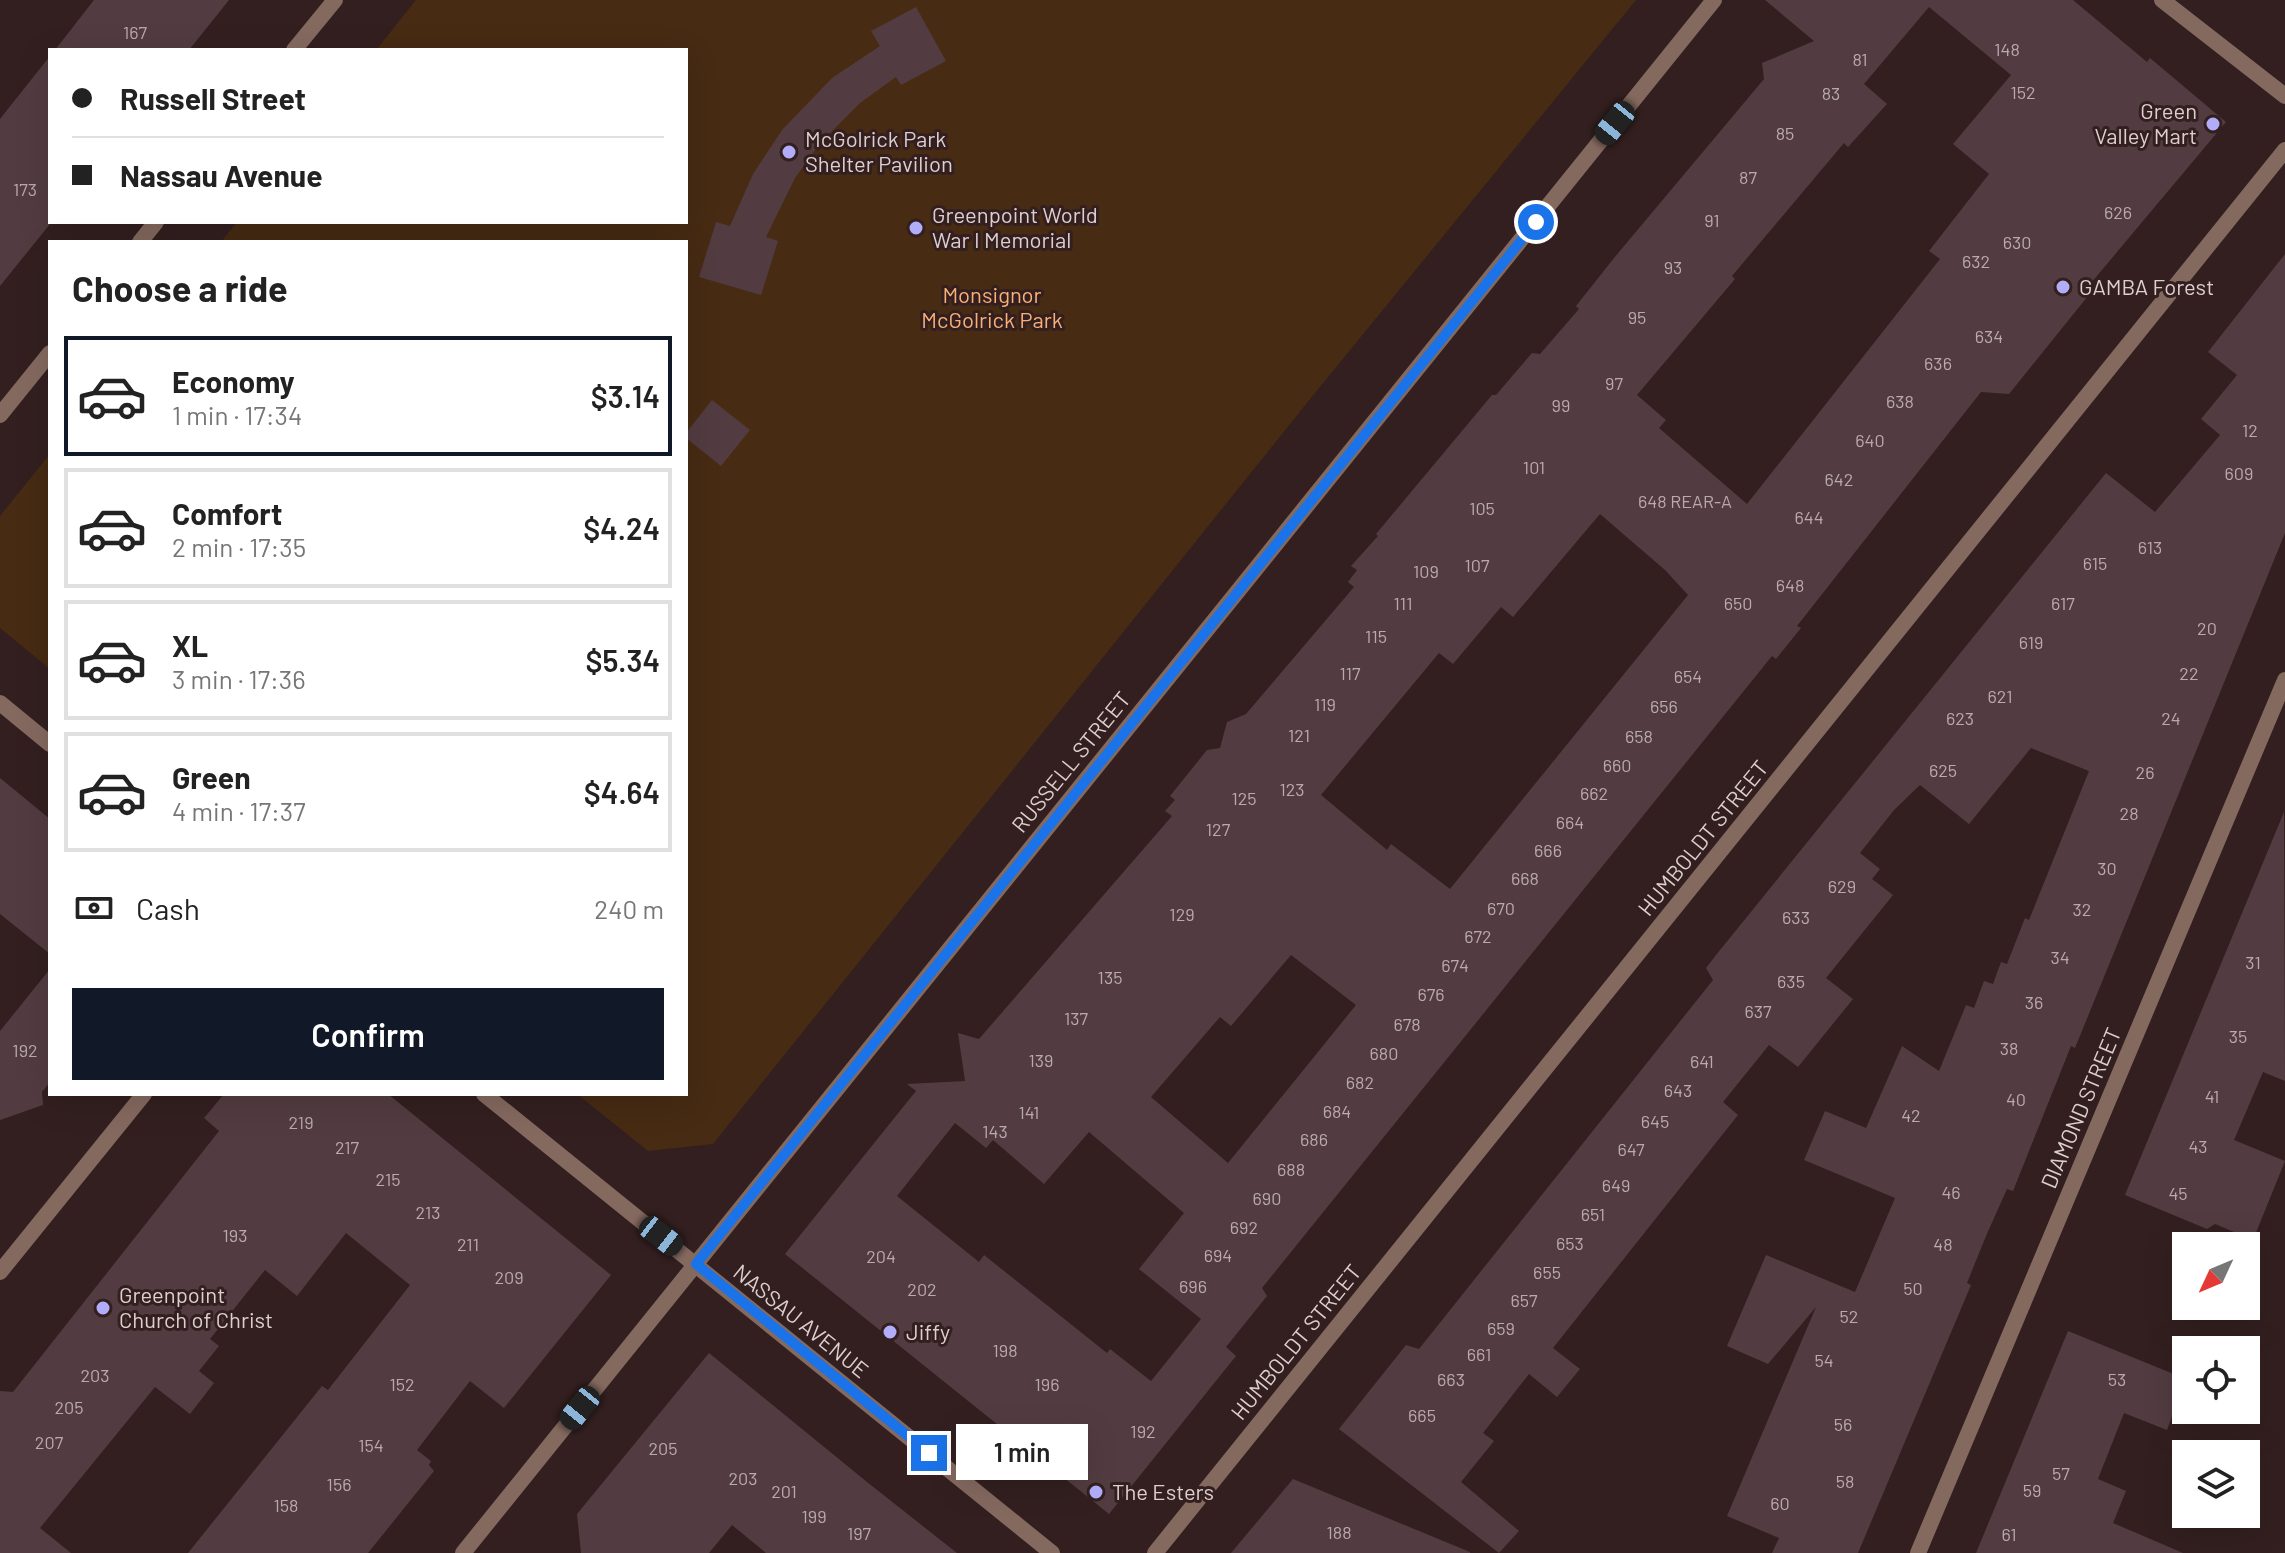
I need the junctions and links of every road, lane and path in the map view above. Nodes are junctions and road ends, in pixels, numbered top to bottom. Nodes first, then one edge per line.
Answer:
1 (335, 0) edge
2 (1714, 0) edge
3 (2162, 0) edge
4 (296, 48) edge
5 (2285, 96) edge
6 (2285, 150) edge
7 (154, 224) edge
8 (142, 240) edge
9 (48, 355) edge
10 (0, 415) edge
11 (2285, 680) edge
12 (0, 703) edge
13 (48, 742) edge
14 (142, 1096) edge
15 (486, 1096) edge
16 (696, 1264) junction
17 (0, 1272) edge
18 (463, 1553) edge
19 (1052, 1553) edge
20 (1155, 1553) edge
21 (1918, 1553) edge

1 - 4 street
2 - 16 street, RUSSELL STREET
3 - 5 street
6 - 20 street, HUMBOLDT STREET
7 - 8 street
9 - 10 street
11 - 21 street, DIAMOND STREET
12 - 13 street
14 - 17 street
15 - 16 street, NASSAU AVENUE
16 - 18 street, RUSSELL STREET
16 - 19 street, NASSAU AVENUE

